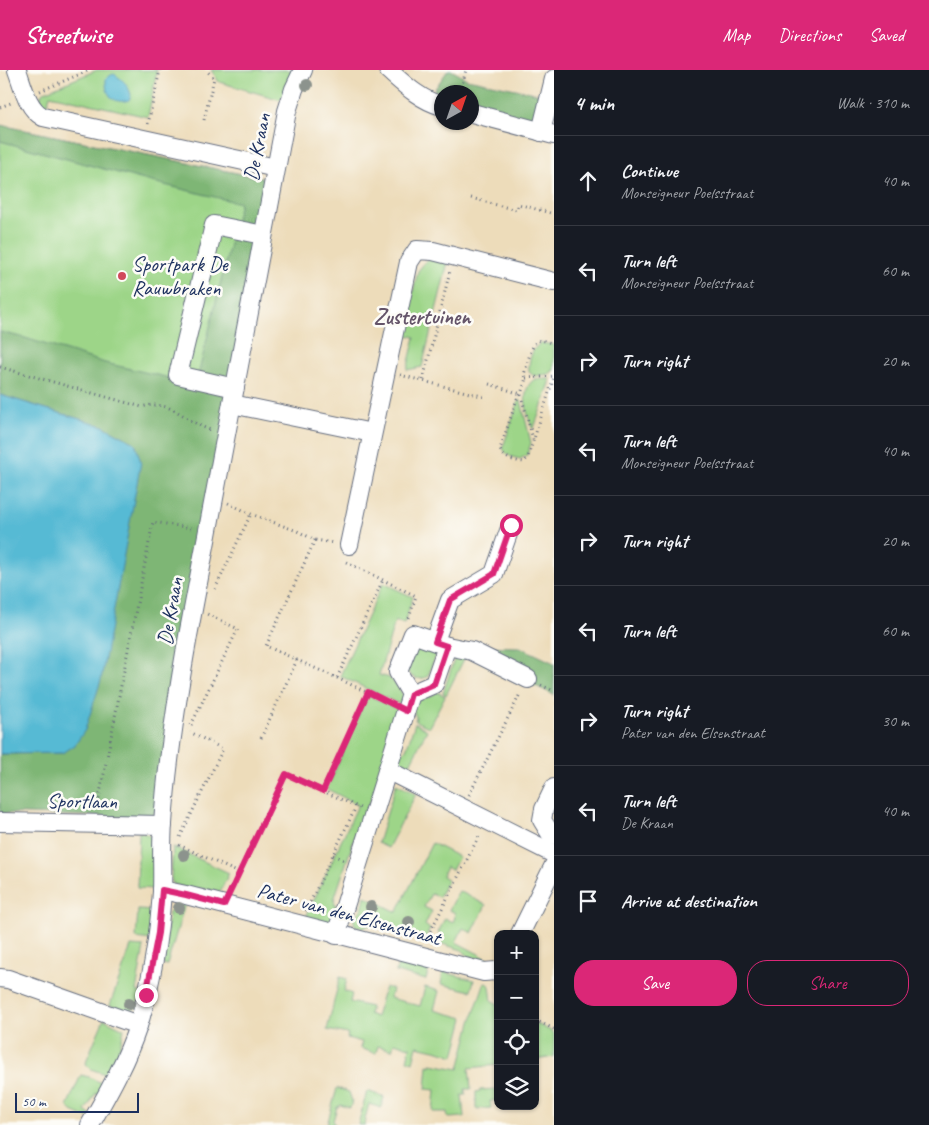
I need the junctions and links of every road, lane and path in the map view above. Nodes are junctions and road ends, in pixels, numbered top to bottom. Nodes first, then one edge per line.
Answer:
1 (17, 70) edge
2 (90, 70) edge
3 (160, 70) edge
4 (206, 70) edge
5 (302, 70) edge
6 (388, 70) edge
7 (466, 70) edge
8 (554, 78) edge
9 (462, 85) edge
10 (27, 96) junction
11 (434, 103) edge
12 (0, 107) edge
13 (479, 115) edge
14 (204, 120) dead end
15 (547, 133) edge
16 (144, 140) junction
17 (276, 168) junction
18 (471, 198) dead end
19 (554, 214) edge
20 (264, 235) junction
21 (454, 256) junction
22 (554, 282) edge
23 (554, 344) edge
24 (0, 367) edge
25 (385, 372) junction
26 (554, 377) edge
27 (526, 378) junction
28 (422, 380) junction
29 (489, 384) dead end
30 (521, 394) junction
31 (233, 396) junction
32 (485, 396) dead end
33 (372, 433) junction
34 (226, 434) junction
35 (534, 440) junction
36 (214, 496) junction
37 (251, 514) junction
38 (511, 525) dead end
39 (208, 530) junction
40 (315, 540) junction
41 (349, 545) junction
42 (383, 580) junction
43 (213, 594) dead end
44 (192, 608) junction
45 (413, 634) junction
46 (441, 644) junction
47 (297, 660) junction
48 (337, 678) junction
49 (528, 678) joint
50 (368, 692) junction
51 (409, 702) junction
52 (261, 738) dead end
53 (388, 770) junction
54 (554, 788) edge
55 (323, 791) junction
56 (356, 807) junction
57 (462, 808) junction
58 (373, 816) junction
59 (487, 820) junction
60 (0, 822) edge
61 (94, 824) junction
62 (163, 825) junction
63 (554, 835) edge
64 (554, 854) edge
65 (554, 864) edge
66 (239, 873) junction
67 (162, 890) junction
68 (224, 905) junction
69 (300, 925) junction
70 (522, 930) edge
71 (336, 935) junction
72 (418, 955) junction
73 (494, 971) edge
74 (0, 978) edge
75 (539, 1022) edge
76 (138, 1025) junction
77 (554, 1029) edge
78 (90, 1125) edge

1 - 10 street
2 - 10 path
3 - 16 path
4 - 14 path
5 - 17 street, De Kraan
6 - 11 street
7 - 9 path
8 - 15 street
10 - 12 path
10 - 16 street
13 - 15 street
16 - 17 street
17 - 20 street, De Kraan
18 - 19 path
20 - 31 street, De Kraan
20 - 31 street
21 - 22 street
21 - 25 street
21 - 28 path
23 - 27 path
24 - 34 path
25 - 28 path
25 - 33 street
26 - 27 path
26 - 35 path
27 - 30 path
28 - 32 path
29 - 30 path
30 - 35 path
30 - 35 path
31 - 33 street
31 - 34 street, De Kraan
33 - 41 street
34 - 36 street, De Kraan
36 - 37 path
36 - 39 street, De Kraan
37 - 40 path
37 - 43 path, De Kraan
38 - 46 street
39 - 44 street, De Kraan
39 - 61 path
40 - 41 path
40 - 47 path
41 - 42 path
42 - 45 path
42 - 48 path
44 - 62 street, De Kraan
44 - 66 path
45 - 46 street
45 - 51 street
46 - 49 street
46 - 51 street
47 - 48 path
47 - 52 path
48 - 50 path
49 - 57 path
50 - 51 path
50 - 55 path
51 - 53 street
53 - 57 street
53 - 58 street
54 - 63 street
55 - 56 path
55 - 66 path
56 - 58 path
56 - 69 path
57 - 59 street
58 - 71 street
59 - 64 street
59 - 72 path
60 - 61 street, Sportlaan
61 - 62 street, Sportlaan
62 - 67 street, De Kraan
65 - 70 street
66 - 68 path
67 - 68 street, Pater van den Elsenstraat
67 - 76 street, De Kraan
68 - 69 street, Pater van den Elsenstraat
69 - 71 street, Pater van den Elsenstraat
71 - 72 street, Pater van den Elsenstraat
72 - 73 street, Pater van den Elsenstraat
74 - 76 street
75 - 77 path
76 - 78 street, De Kraan

